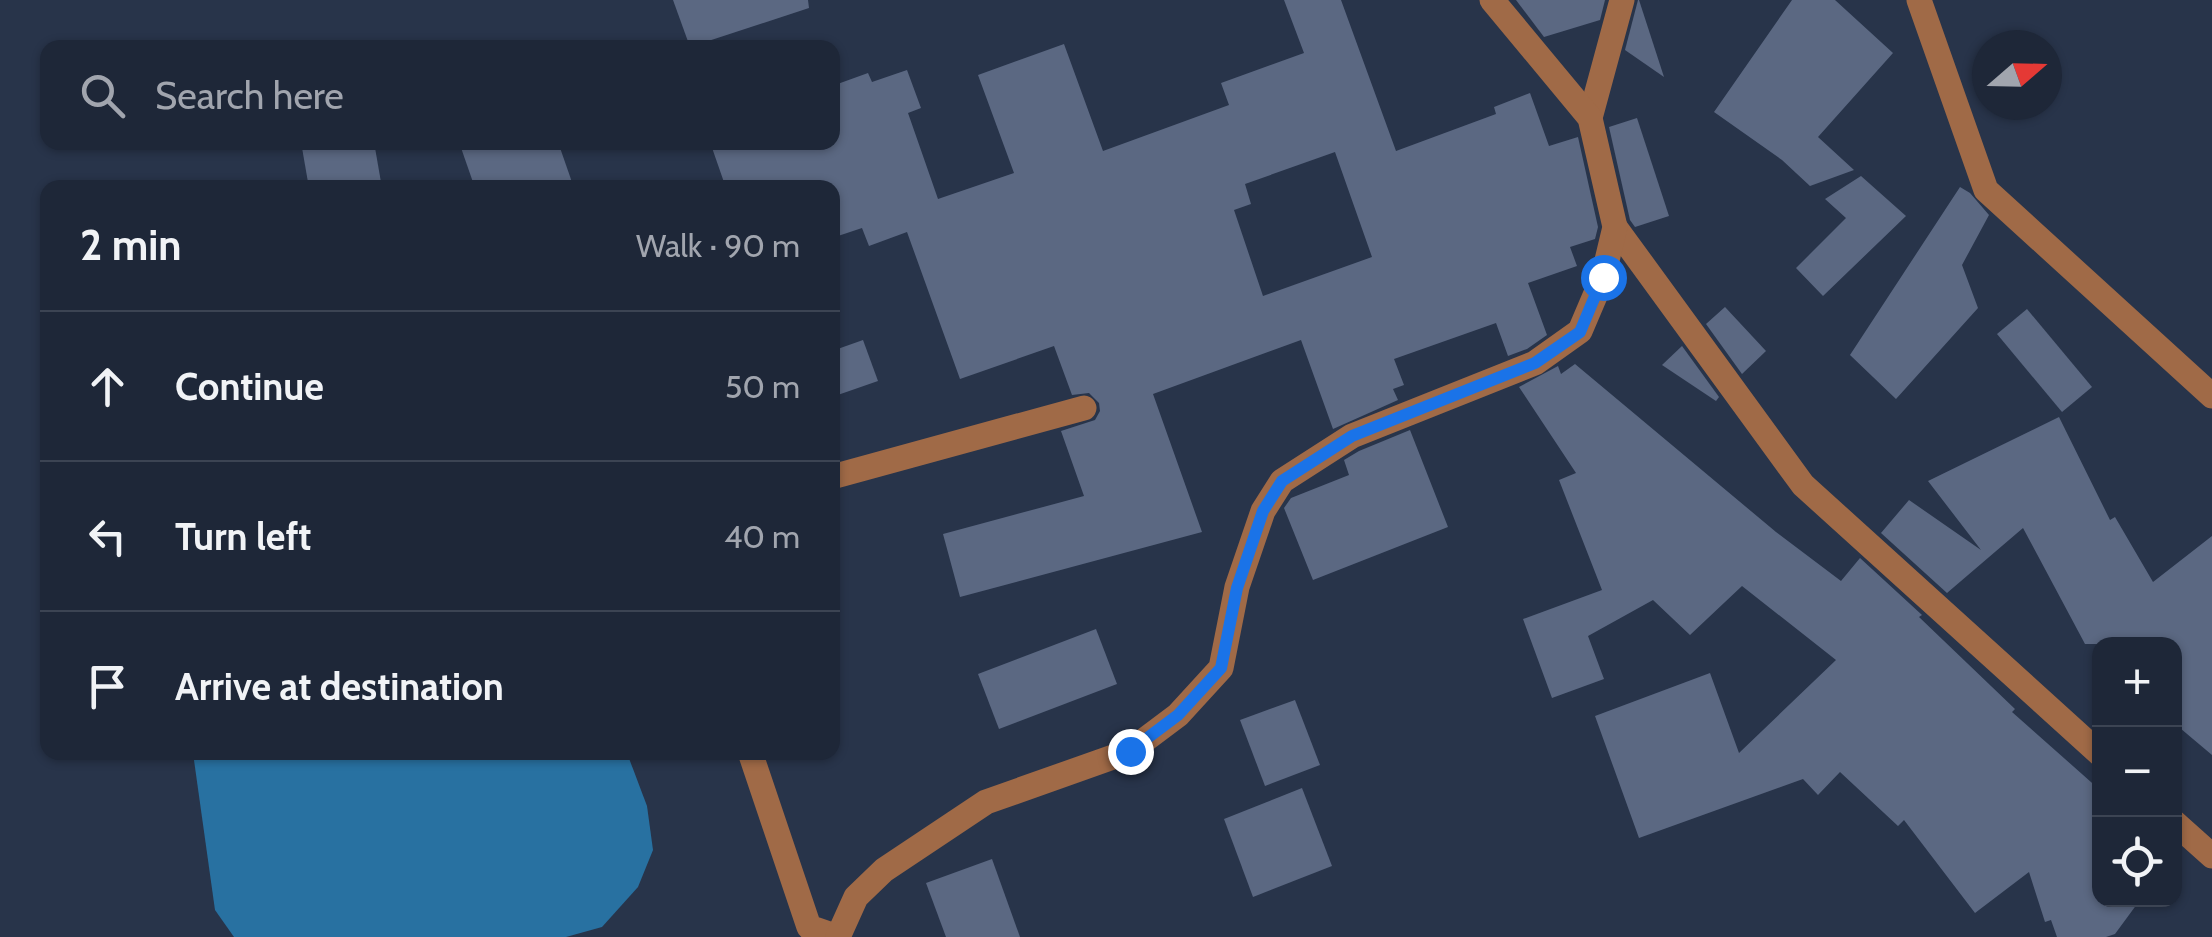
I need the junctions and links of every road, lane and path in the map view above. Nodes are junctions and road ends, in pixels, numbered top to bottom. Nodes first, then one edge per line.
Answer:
1 (1492, 0) edge
2 (1622, 0) edge
3 (1919, 0) edge
4 (1590, 118) junction
5 (1615, 228) junction
6 (2212, 396) edge
7 (1084, 408) dead end
8 (840, 475) edge
9 (2092, 747) edge
10 (753, 760) edge
11 (2182, 829) edge
12 (2212, 856) edge
13 (838, 937) edge

1 - 4 street
2 - 4 street
3 - 6 street
4 - 5 street
5 - 9 street
5 - 13 street
7 - 8 street
10 - 13 street
11 - 12 street

